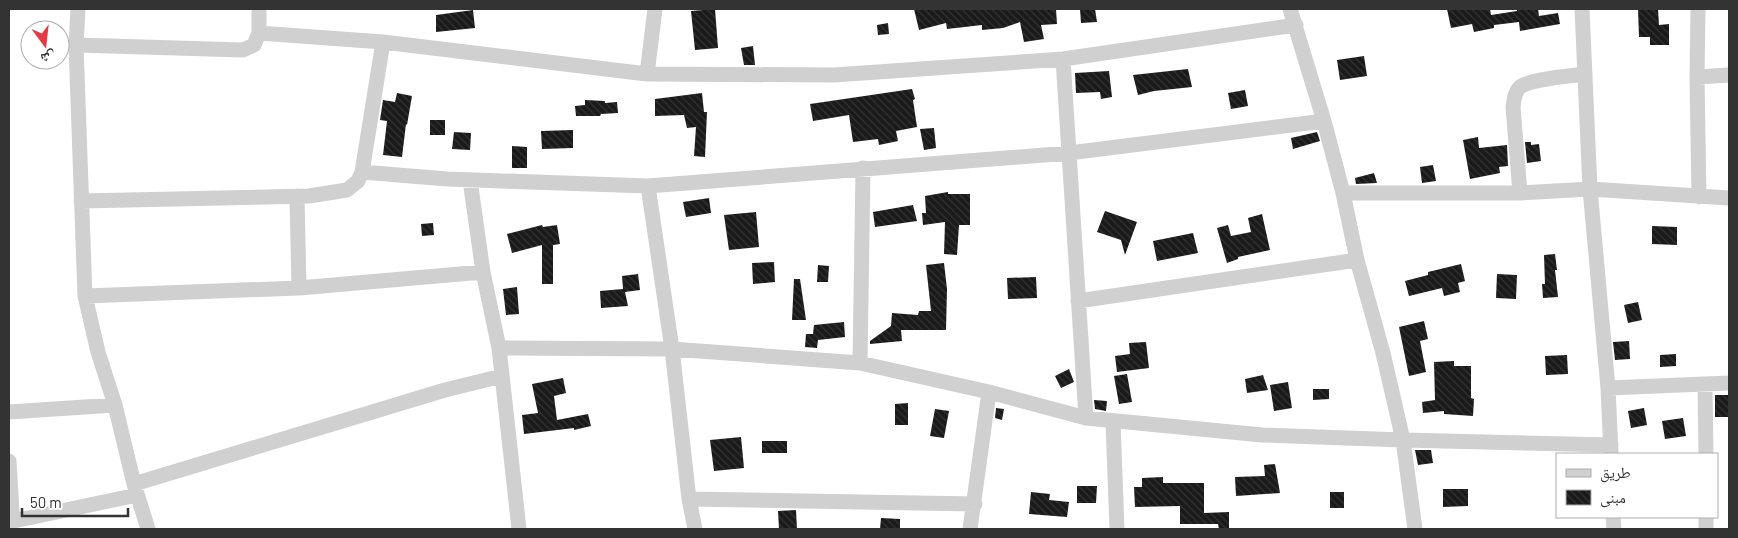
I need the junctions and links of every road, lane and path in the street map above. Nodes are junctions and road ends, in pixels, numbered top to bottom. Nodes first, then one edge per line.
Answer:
1 (78, 9) edge
2 (259, 9) edge
3 (655, 9) edge
4 (1290, 9) edge
5 (1582, 9) edge
6 (1698, 9) edge
7 (1296, 25) junction
8 (259, 33) junction
9 (383, 42) junction
10 (76, 45) junction
11 (1063, 59) junction
12 (647, 74) junction
13 (1586, 74) junction
14 (1729, 75) edge
15 (1697, 77) junction
16 (1324, 121) junction
17 (1069, 153) junction
18 (863, 168) junction
19 (362, 172) junction
20 (470, 180) junction
21 (648, 186) junction
22 (1590, 189) junction
23 (1343, 193) junction
24 (1520, 193) junction
25 (297, 196) junction
26 (1699, 197) junction
27 (1729, 198) edge
28 (81, 201) junction
29 (1357, 260) junction
30 (483, 272) junction
31 (299, 288) junction
32 (85, 296) junction
33 (1078, 300) junction
34 (499, 348) junction
35 (672, 349) junction
36 (860, 363) junction
37 (502, 376) junction
38 (1729, 384) edge
39 (1705, 385) junction
40 (1608, 388) junction
41 (989, 392) junction
42 (115, 405) junction
43 (9, 412) edge
44 (1086, 418) junction
45 (1113, 422) junction
46 (1403, 440) junction
47 (1611, 450) edge
48 (1706, 453) edge
49 (9, 461) edge
50 (135, 490) junction
51 (689, 499) junction
52 (974, 504) junction
53 (12, 524) edge
54 (148, 529) edge
55 (519, 529) edge
56 (695, 529) edge
57 (970, 529) edge
58 (1117, 529) edge
59 (1415, 529) edge

1 - 10 street
2 - 8 street
3 - 12 street
4 - 7 street
5 - 13 street
6 - 15 street
7 - 11 street
7 - 16 street
8 - 9 street
8 - 10 street
9 - 12 street
9 - 19 street
10 - 28 street
11 - 12 street
11 - 17 street
13 - 22 street
13 - 24 street
14 - 15 street
15 - 26 street
16 - 17 street
16 - 23 street
17 - 18 street
17 - 33 street
18 - 21 street
18 - 36 street
19 - 20 street
19 - 25 street
20 - 21 street
20 - 30 street
21 - 35 street
22 - 24 street
22 - 26 street
22 - 40 street
23 - 24 street
23 - 29 street
25 - 28 street
25 - 31 street
26 - 27 street
28 - 32 street
29 - 33 street
29 - 46 street
30 - 31 street
30 - 34 street
31 - 32 street
32 - 42 street
33 - 44 street
34 - 35 street
34 - 37 street
35 - 36 street
35 - 51 street
36 - 41 street
37 - 50 street
37 - 55 street
38 - 39 street
39 - 40 street
39 - 48 street
40 - 47 street
41 - 44 street
41 - 52 street
42 - 43 street
42 - 50 street
44 - 45 street
45 - 46 street
45 - 58 street
46 - 47 street
46 - 59 street
49 - 53 street
50 - 53 street
50 - 54 street
51 - 52 street
51 - 56 street
52 - 57 street

